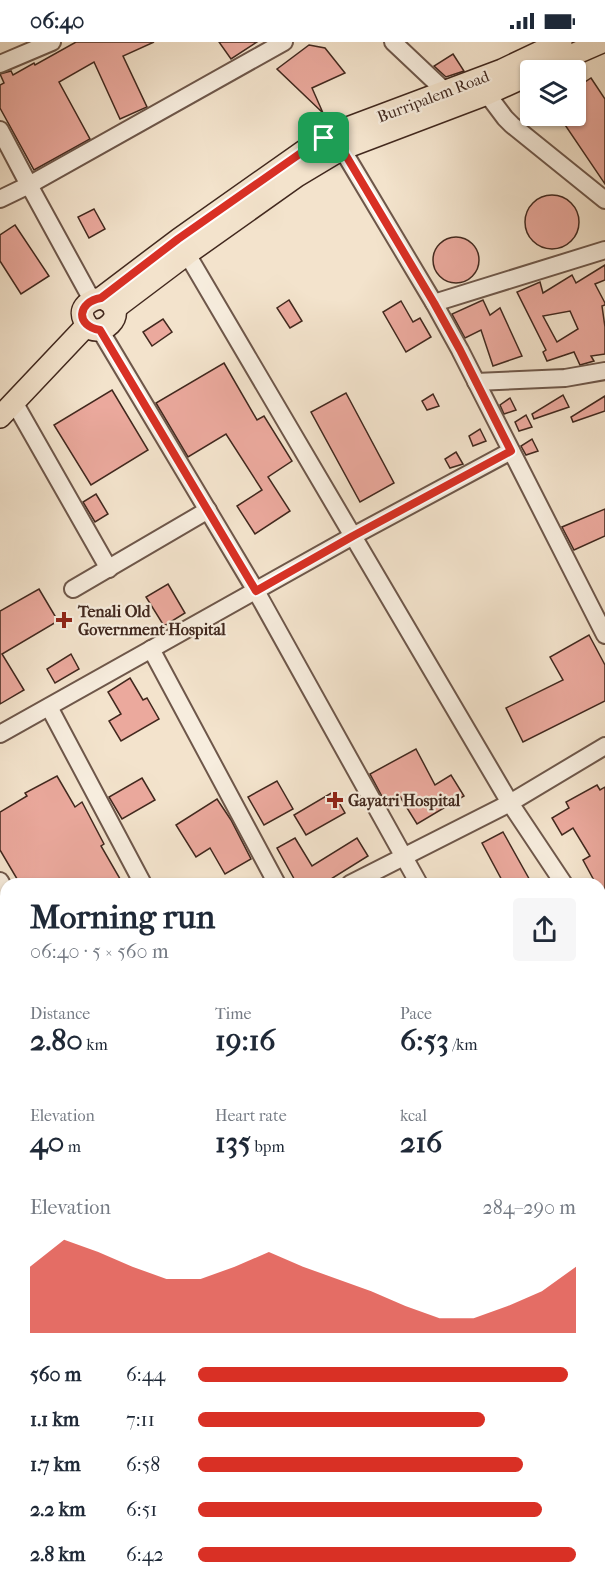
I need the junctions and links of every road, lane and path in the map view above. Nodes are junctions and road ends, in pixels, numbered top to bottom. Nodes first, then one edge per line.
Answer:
1 (52, 42) edge
2 (284, 42) edge
3 (393, 42) edge
4 (561, 42) edge
5 (602, 42) edge
6 (561, 60) edge
7 (0, 64) edge
8 (520, 79) edge
9 (446, 92) junction
10 (487, 93) junction
11 (0, 130) edge
12 (338, 141) junction
13 (29, 185) junction
14 (0, 199) edge
15 (605, 200) edge
16 (605, 250) edge
17 (187, 254) junction
18 (102, 302) junction
19 (434, 303) junction
20 (93, 328) junction
21 (605, 371) edge
22 (476, 382) junction
23 (7, 409) edge
24 (511, 451) junction
25 (208, 510) junction
26 (353, 536) junction
27 (109, 569) junction
28 (73, 589) dead end
29 (256, 591) junction
30 (605, 635) edge
31 (151, 649) junction
32 (49, 707) junction
33 (0, 734) edge
34 (605, 746) edge
35 (510, 803) junction
36 (404, 856) junction
37 (141, 878) edge
38 (273, 878) edge
39 (362, 878) edge
40 (416, 878) edge
41 (560, 878) edge

1 - 7 street
2 - 13 street
3 - 9 street
4 - 9 main road, Burripalem Road
5 - 6 main road
8 - 10 main road, Burripalem Road
9 - 12 main road, Burripalem Road
10 - 12 main road, Burripalem Road
10 - 15 street
11 - 13 street
12 - 17 main road, Burripalem Road
12 - 18 main road, Burripalem Road
12 - 19 street
13 - 14 street
13 - 18 street
16 - 19 street
17 - 18 main road, Burripalem Road
17 - 26 street
18 - 20 main road
18 - 20 main road
19 - 22 street
20 - 23 main road
20 - 25 street
21 - 22 street
22 - 24 street
23 - 27 street
24 - 26 street
24 - 30 street
25 - 27 street
25 - 29 street
26 - 29 street
26 - 35 street
27 - 28 street
29 - 31 street
29 - 36 street
31 - 32 street
31 - 38 street
32 - 33 street
32 - 37 street
34 - 35 street
35 - 36 street
35 - 41 street
36 - 39 street
36 - 40 street

